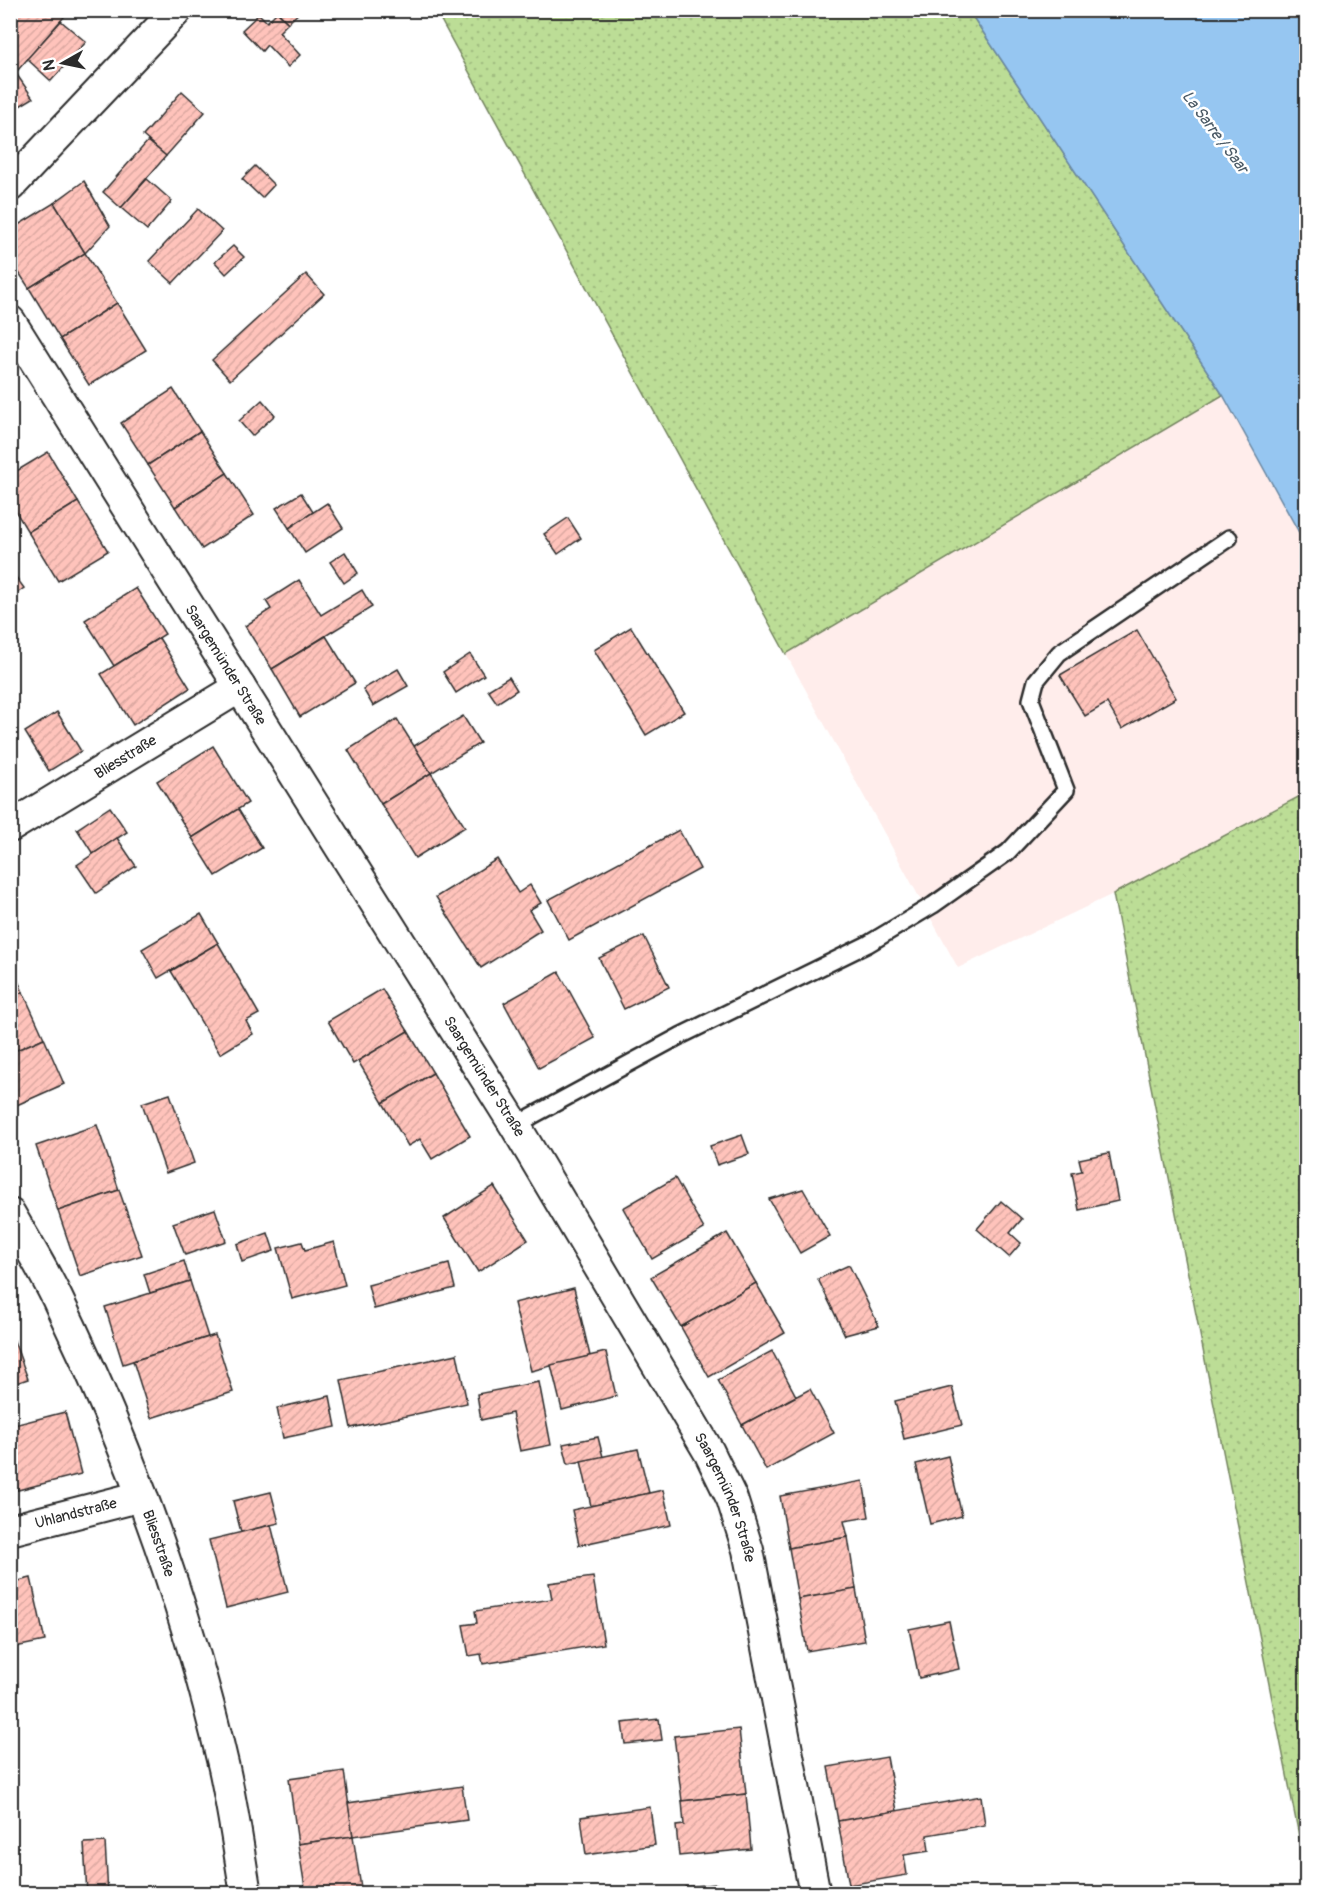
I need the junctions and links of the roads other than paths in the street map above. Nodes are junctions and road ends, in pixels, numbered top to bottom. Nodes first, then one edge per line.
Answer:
1 (177, 10) edge
2 (10, 186) edge
3 (10, 321) edge
4 (1229, 538) dead end
5 (240, 687) junction
6 (10, 827) edge
7 (516, 1127) junction
8 (10, 1214) edge
9 (142, 1497) junction
10 (10, 1530) edge
11 (246, 1893) edge
12 (815, 1893) edge

1 - 2 street
3 - 5 street, Saargemünder Straße
4 - 7 lane
5 - 6 street, Bliesstraße
5 - 7 street, Saargemünder Straße
7 - 12 street, Saargemünder Straße
8 - 9 street, Bliesstraße
9 - 10 street, Uhlandstraße
9 - 11 street, Bliesstraße

